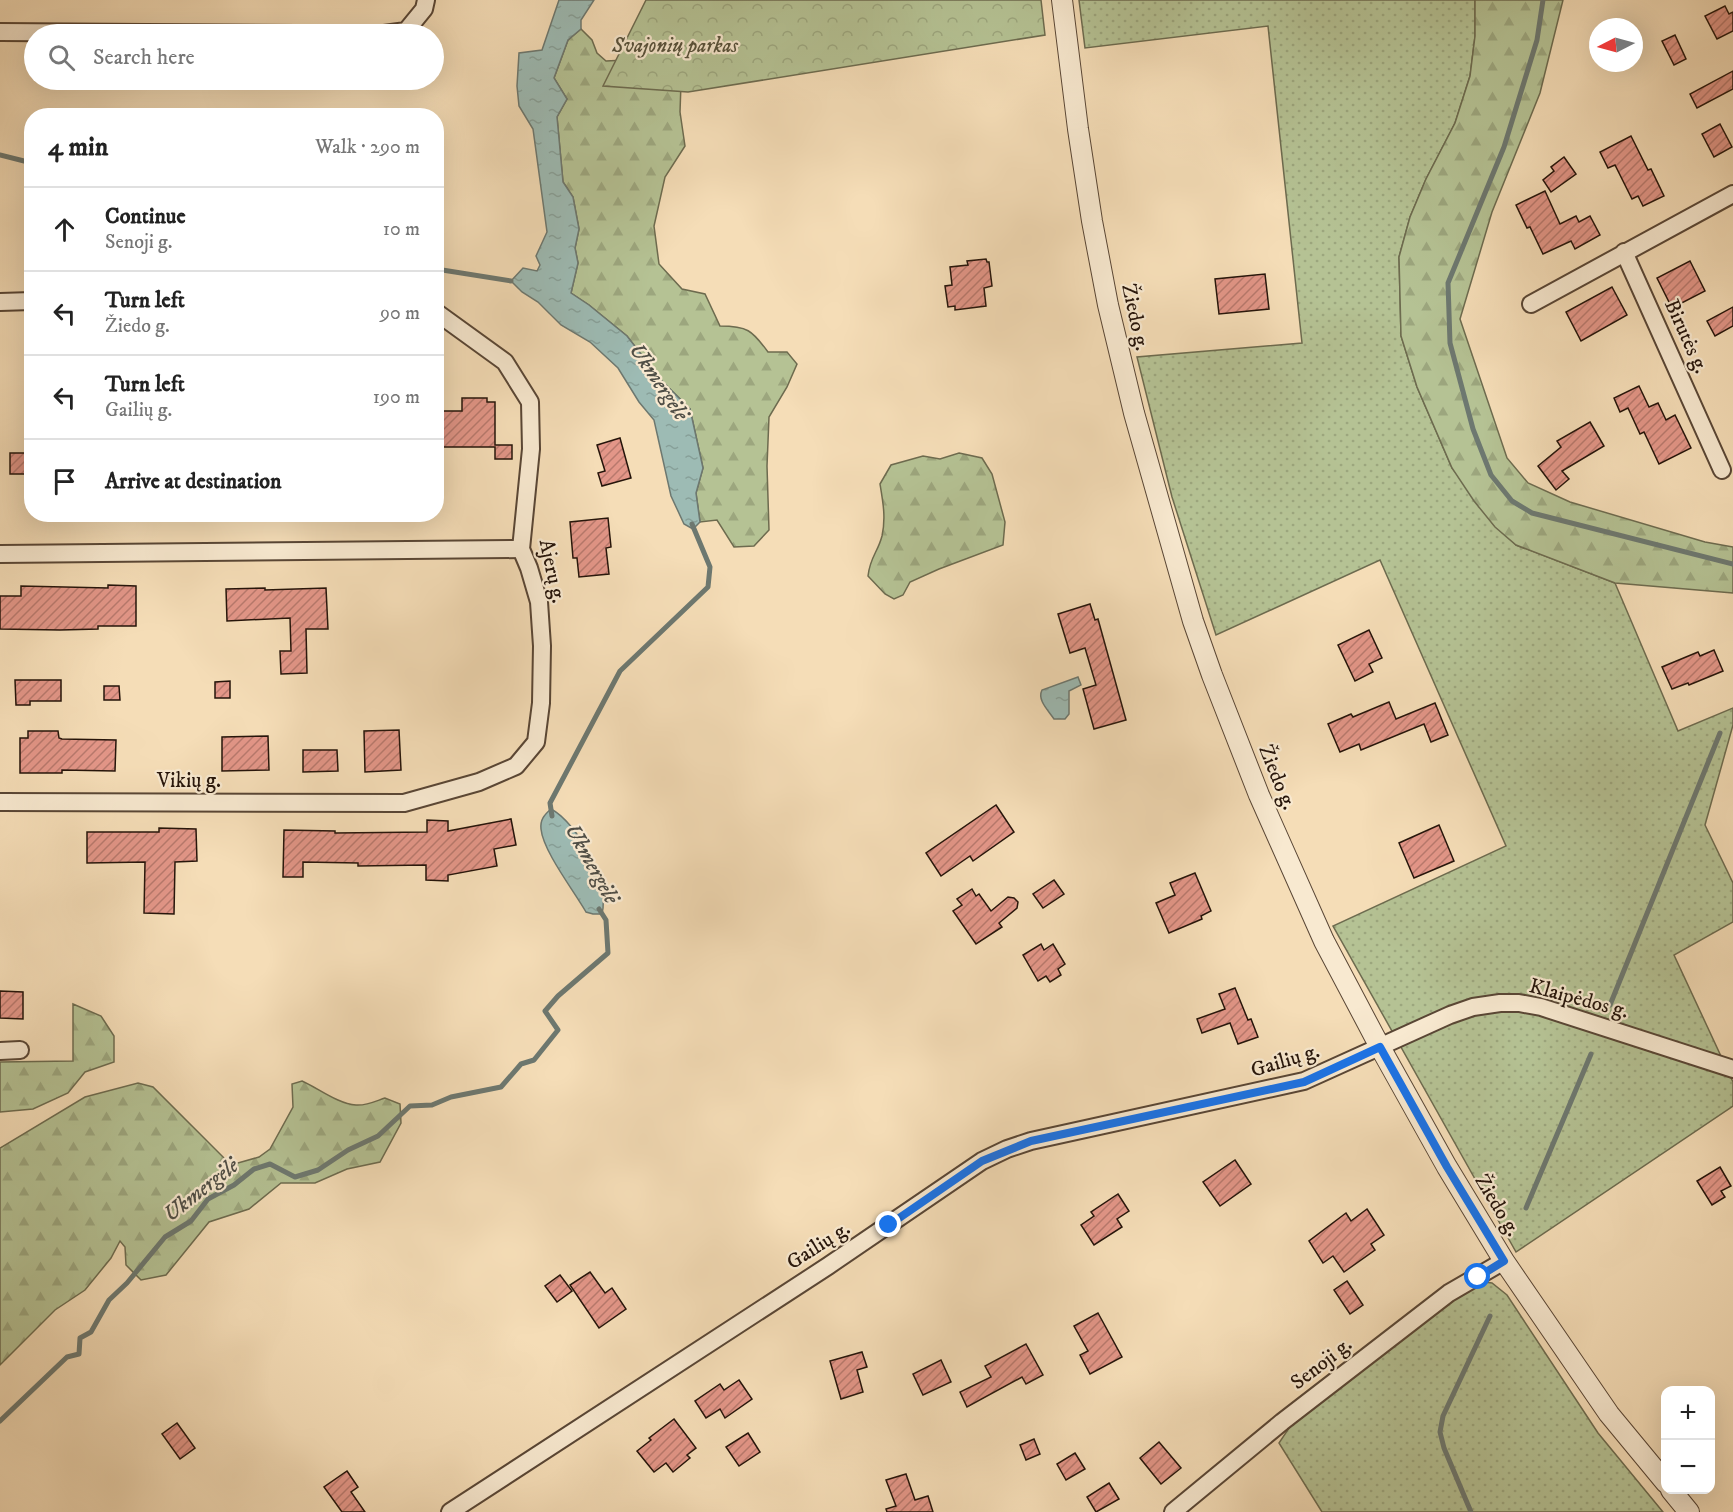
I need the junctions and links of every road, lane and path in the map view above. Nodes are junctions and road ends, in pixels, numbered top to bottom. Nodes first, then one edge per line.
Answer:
1 (426, 0) edge
2 (1062, 0) edge
3 (412, 24) edge
4 (0, 32) edge
5 (24, 32) edge
6 (1733, 194) edge
7 (1624, 252) junction
8 (0, 302) edge
9 (24, 302) edge
10 (1531, 304) dead end
11 (444, 318) edge
12 (1722, 470) dead end
13 (521, 549) junction
14 (0, 554) edge
15 (0, 802) edge
16 (378, 803) joint
17 (1380, 1047) junction
18 (20, 1050) dead end
19 (0, 1051) edge
20 (1733, 1069) edge
21 (1504, 1261) junction
22 (1661, 1478) edge
23 (1674, 1494) edge
24 (450, 1512) edge
25 (1173, 1512) edge
26 (1689, 1512) edge

1 - 3 street
2 - 17 street, Žiedo g.
4 - 5 street
6 - 7 street
7 - 10 street
7 - 12 street, Birutės g.
8 - 9 street
11 - 13 street, Ajerų g.
13 - 14 street
13 - 16 street, Ajerų g.
15 - 16 street, Vikių g.
17 - 20 street, Klaipėdos g.
17 - 21 street, Žiedo g.
17 - 24 street, Gailių g.
18 - 19 street
21 - 22 street, Žiedo g.
21 - 25 street, Senoji g.
23 - 26 street

